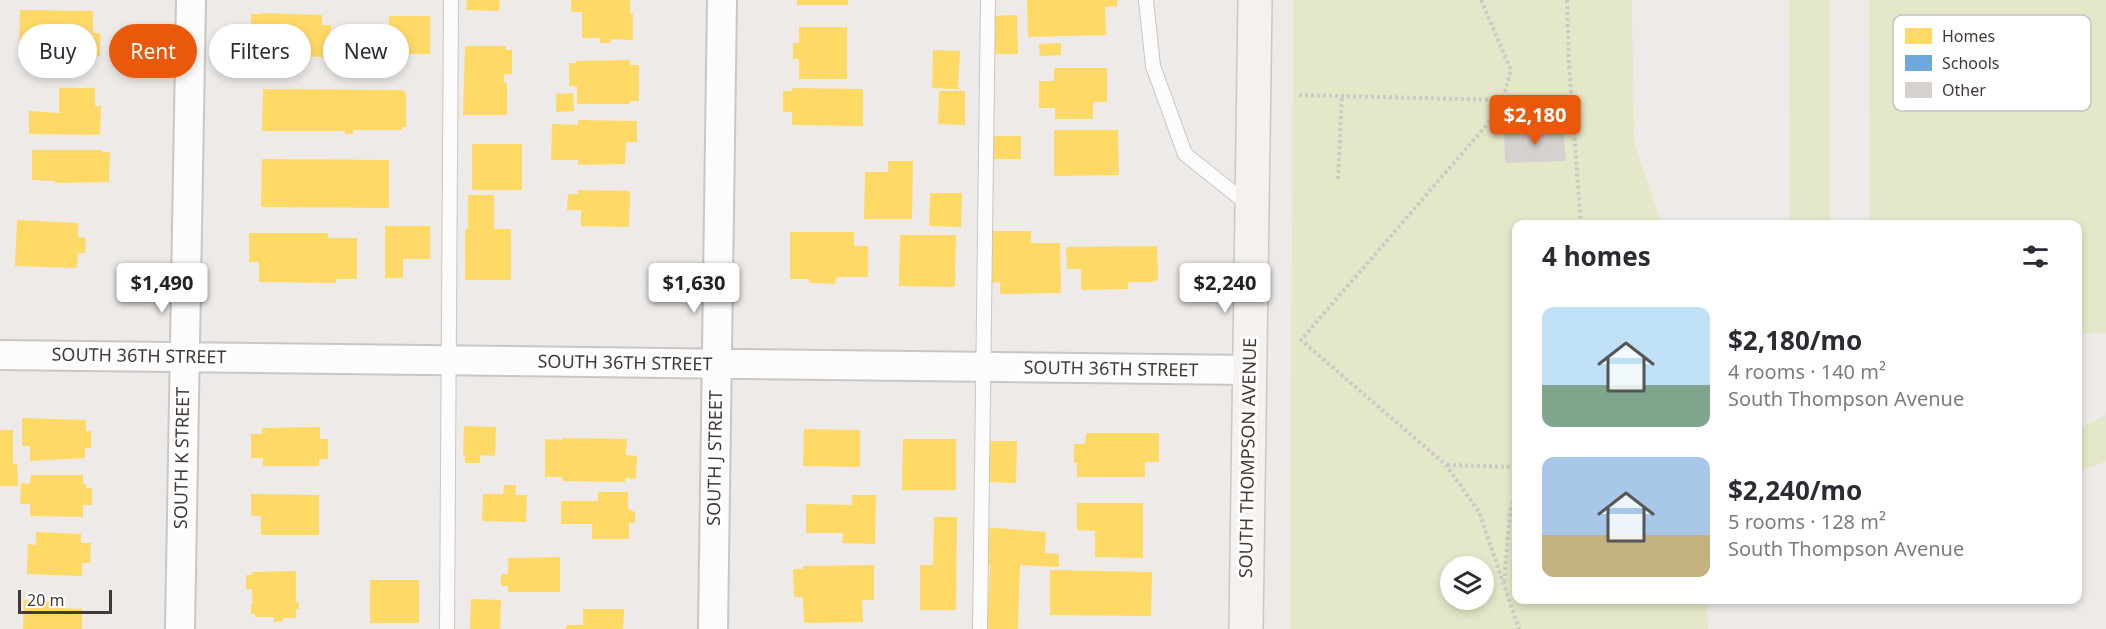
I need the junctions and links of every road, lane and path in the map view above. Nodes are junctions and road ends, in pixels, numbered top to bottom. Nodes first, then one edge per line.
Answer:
1 (191, 0) edge
2 (451, 0) edge
3 (722, 0) edge
4 (988, 0) edge
5 (1146, 0) edge
6 (1256, 0) edge
7 (1481, 0) edge
8 (1567, 0) edge
9 (1299, 95) dead end
10 (1342, 96) junction
11 (1502, 100) junction
12 (1572, 104) junction
13 (1338, 179) dead end
14 (1252, 207) junction
15 (1581, 220) edge
16 (0, 355) edge
17 (184, 357) junction
18 (448, 360) junction
19 (717, 364) junction
20 (984, 367) junction
21 (1250, 370) junction
22 (1446, 465) junction
23 (1512, 467) edge
24 (1512, 506) edge
25 (1503, 585) junction
26 (180, 629) edge
27 (447, 629) edge
28 (713, 629) edge
29 (980, 629) edge
30 (1246, 629) edge
31 (1519, 629) edge

1 - 17 street, SOUTH K STREET
2 - 18 lane
3 - 19 street, SOUTH J STREET
4 - 20 lane
5 - 14 lane
6 - 14 main road, SOUTH THOMPSON AVENUE
7 - 11 path
8 - 12 path
9 - 10 path
10 - 11 path
10 - 13 path
11 - 12 path
11 - 22 path
12 - 15 path
14 - 21 main road, SOUTH THOMPSON AVENUE
16 - 17 street, SOUTH 36TH STREET
17 - 18 street, SOUTH 36TH STREET
17 - 26 street, SOUTH K STREET
18 - 19 street, SOUTH 36TH STREET
18 - 27 lane
19 - 20 street, SOUTH 36TH STREET
19 - 28 street, SOUTH J STREET
20 - 21 street, SOUTH 36TH STREET
20 - 29 lane
21 - 30 main road, SOUTH THOMPSON AVENUE
22 - 23 path
22 - 25 path
24 - 25 path
25 - 31 path

